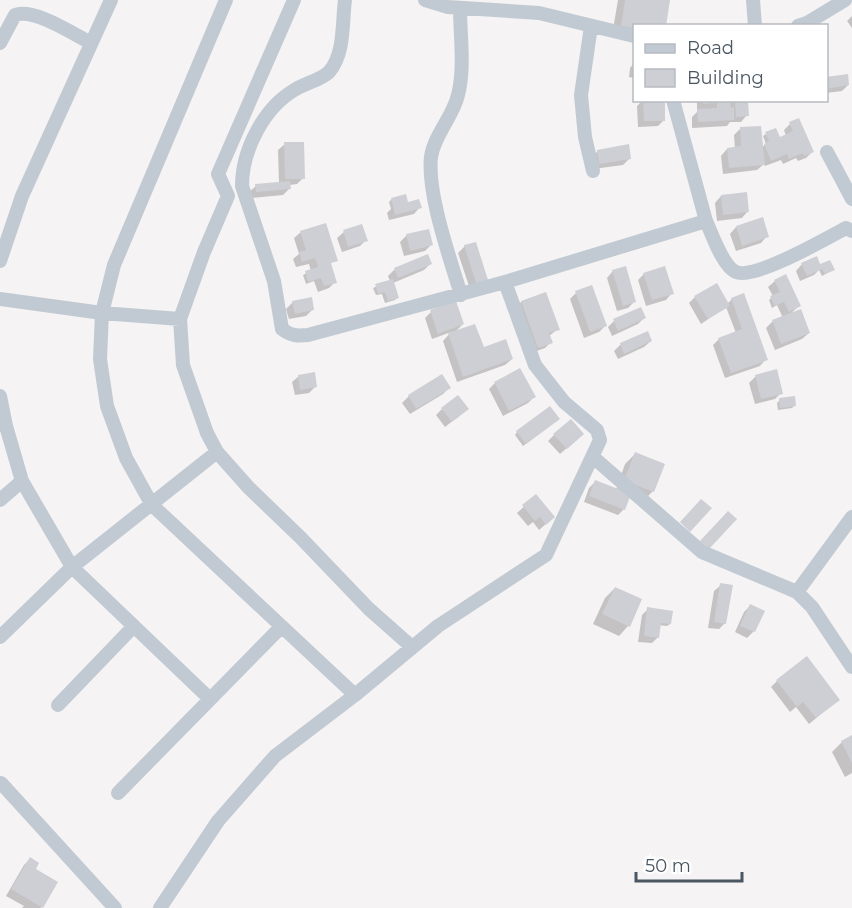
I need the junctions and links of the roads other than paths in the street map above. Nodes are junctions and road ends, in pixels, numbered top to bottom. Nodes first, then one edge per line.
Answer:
1 (111, 0) edge
2 (226, 0) edge
3 (294, 0) edge
4 (345, 0) edge
5 (424, 0) edge
6 (753, 0) edge
7 (845, 0) edge
8 (460, 8) junction
9 (755, 24) edge
10 (804, 24) edge
11 (591, 26) junction
12 (633, 36) edge
13 (0, 43) edge
14 (91, 43) junction
15 (674, 102) edge
16 (827, 152) dead end
17 (593, 171) dead end
18 (852, 199) edge
19 (706, 221) junction
20 (852, 231) edge
21 (0, 261) edge
22 (505, 282) junction
23 (461, 295) junction
24 (0, 299) edge
25 (102, 313) junction
26 (180, 319) junction
27 (0, 396) edge
28 (3, 426) edge
29 (217, 452) junction
30 (593, 457) junction
31 (22, 481) junction
32 (0, 500) edge
33 (152, 505) junction
34 (852, 517) edge
35 (72, 567) junction
36 (797, 592) junction
37 (134, 626) junction
38 (281, 627) junction
39 (0, 637) edge
40 (412, 647) junction
41 (852, 667) edge
42 (355, 695) junction
43 (210, 699) junction
44 (58, 705) dead end
45 (2, 783) dead end
46 (118, 793) dead end
47 (115, 908) edge
48 (160, 908) edge

1 - 14 street
2 - 25 street
3 - 26 street
4 - 23 street
5 - 8 street
6 - 9 street
7 - 10 street
8 - 11 street
8 - 23 street
11 - 12 street
11 - 17 street
13 - 14 street
14 - 21 street
15 - 19 street
16 - 18 street
19 - 20 street
19 - 22 street
22 - 23 street
22 - 30 street
24 - 25 street
25 - 26 street
25 - 33 street
26 - 29 street
27 - 28 street
28 - 31 street
29 - 33 street
29 - 40 street
30 - 36 street
30 - 40 street
31 - 32 street
31 - 35 street
33 - 35 street
33 - 38 street
34 - 36 street
35 - 37 street
35 - 39 street
36 - 41 street
37 - 43 street
37 - 44 street
38 - 42 street
38 - 43 street
40 - 42 street
42 - 48 street
43 - 46 street
45 - 47 street

